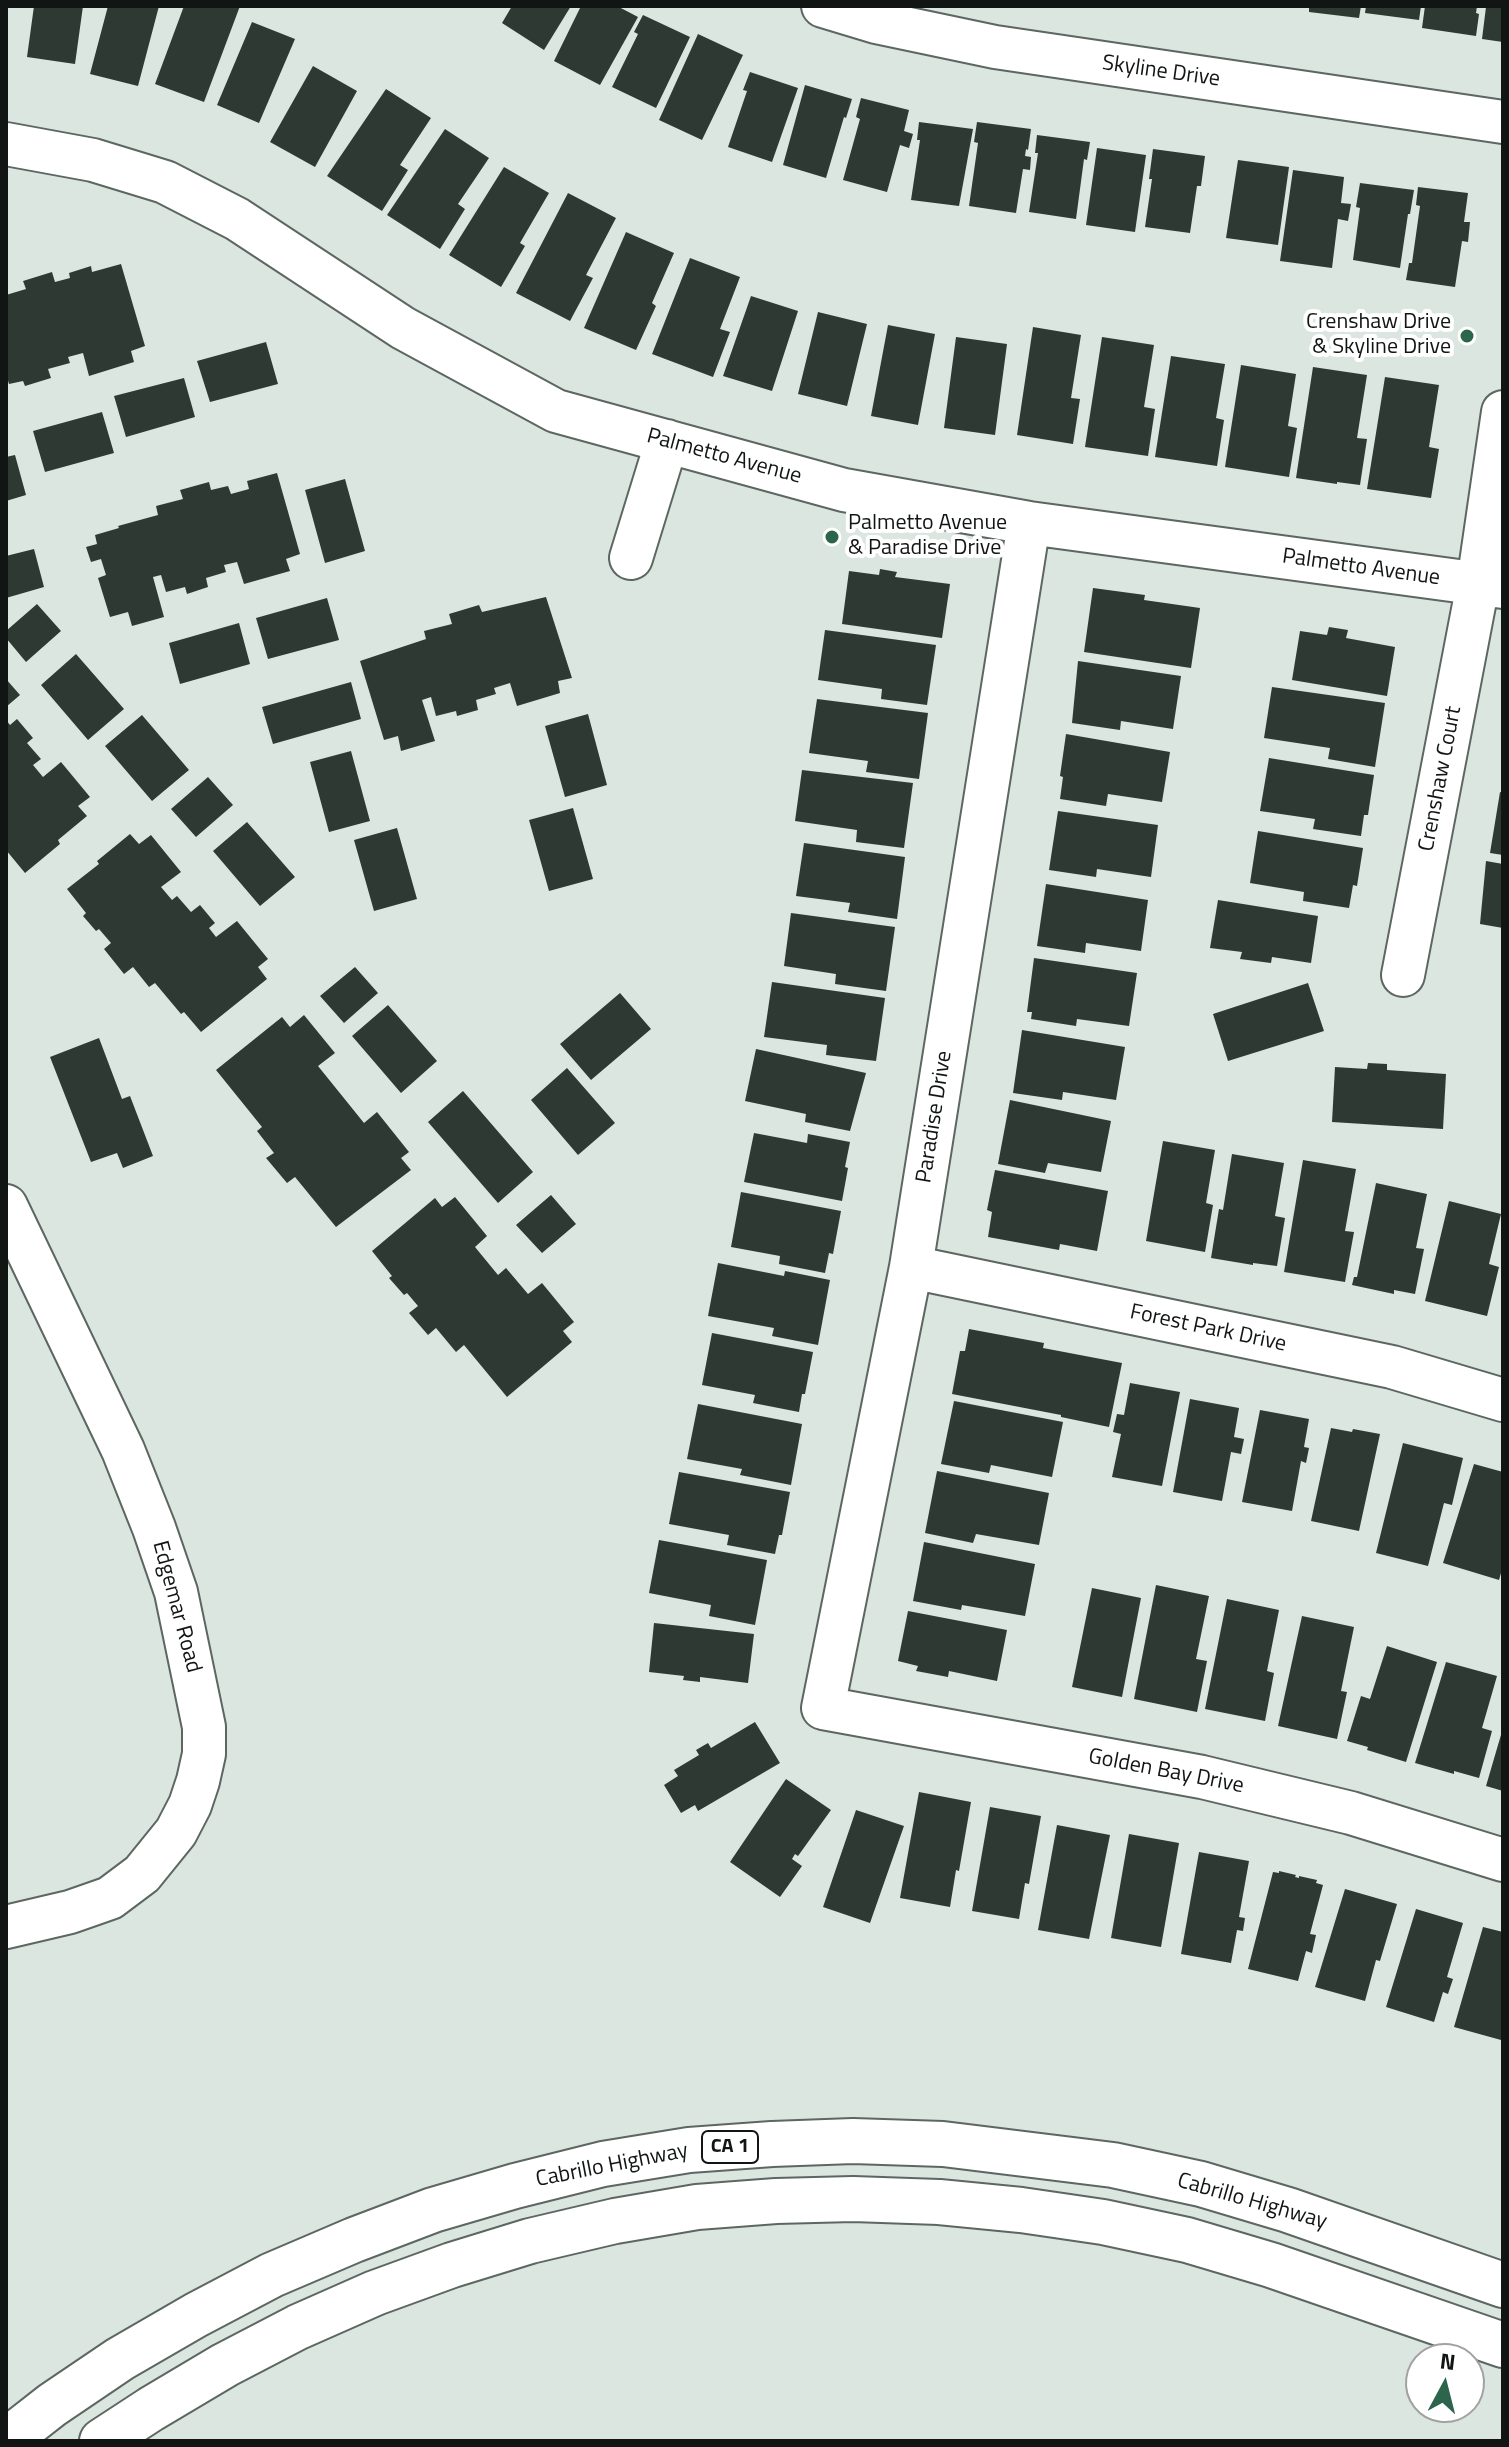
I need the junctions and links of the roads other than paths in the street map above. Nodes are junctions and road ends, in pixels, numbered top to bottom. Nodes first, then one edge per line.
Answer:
1 (823, 6) edge
2 (877, 14) edge
3 (1503, 122) edge
4 (6, 144) edge
5 (1503, 412) edge
6 (667, 441) junction
7 (1029, 523) junction
8 (631, 558) dead end
9 (1491, 585) edge
10 (1403, 975) dead end
11 (6, 1206) edge
12 (911, 1267) junction
13 (1503, 1400) edge
14 (823, 1708) joint
15 (1503, 1860) edge
16 (6, 1927) edge
17 (1503, 2285) edge
18 (1503, 2345) edge
19 (6, 2441) edge
20 (102, 2441) edge

1 - 2 street, Skyline Drive
2 - 3 street, Skyline Drive
4 - 6 street, Palmetto Avenue
5 - 9 street, Crenshaw Court
6 - 7 street, Palmetto Avenue
6 - 8 street
7 - 9 street, Palmetto Avenue
7 - 12 street, Paradise Drive
9 - 10 street, Crenshaw Court
11 - 16 street, Edgemar Road
12 - 13 street, Forest Park Drive
12 - 14 street, Paradise Drive
14 - 15 street, Golden Bay Drive
17 - 19 highway, Cabrillo Highway / CA 1
18 - 20 highway

